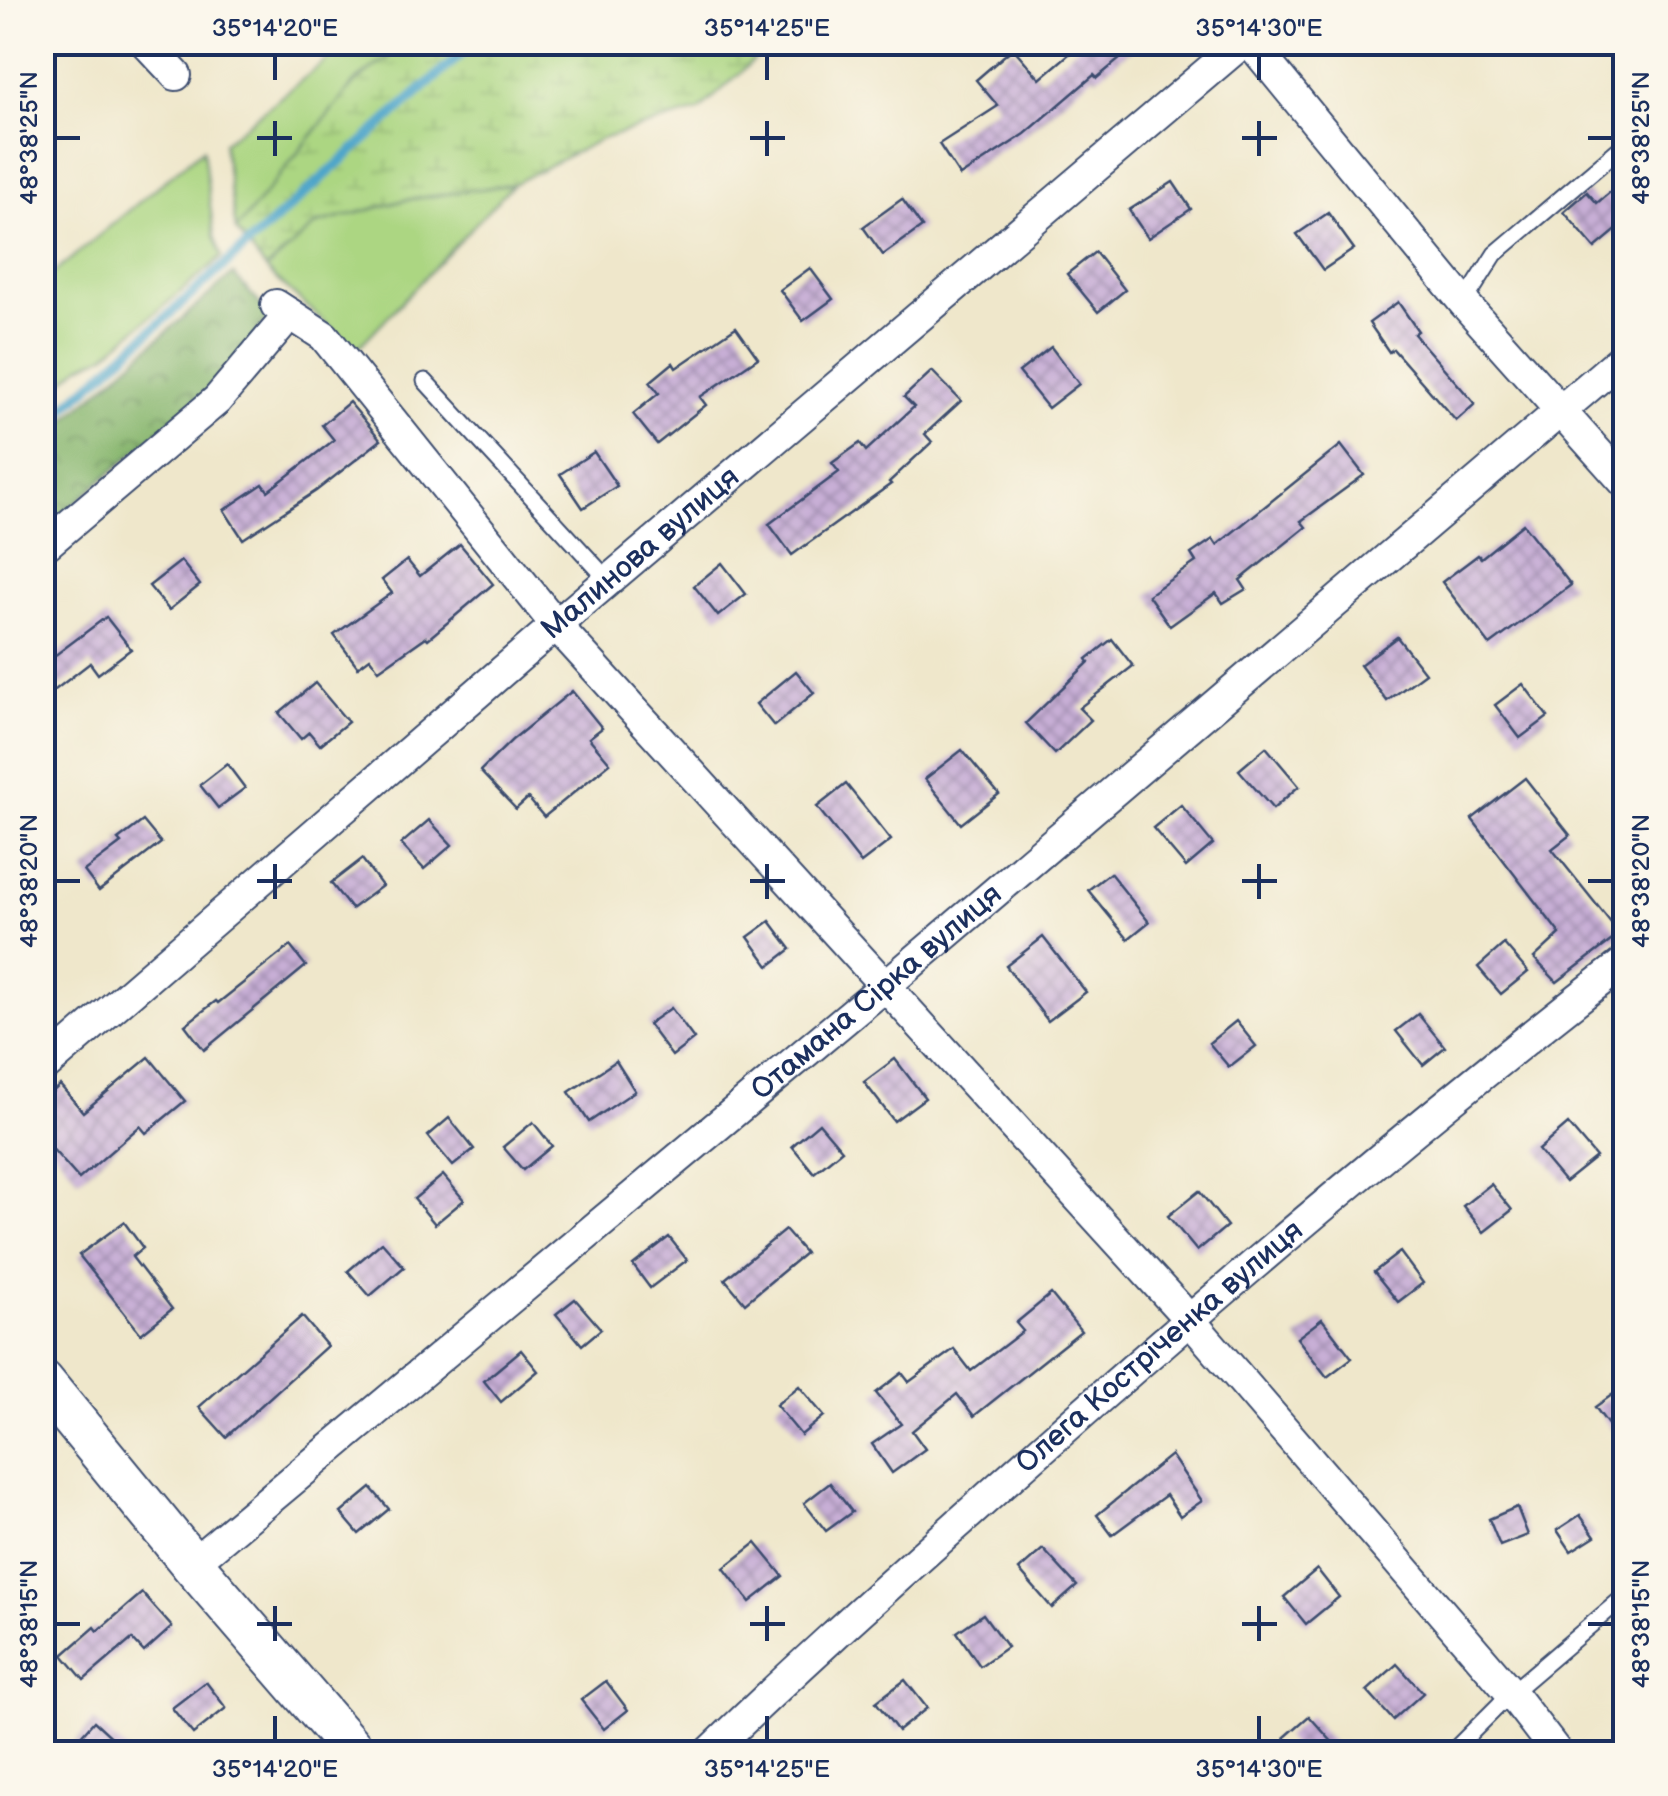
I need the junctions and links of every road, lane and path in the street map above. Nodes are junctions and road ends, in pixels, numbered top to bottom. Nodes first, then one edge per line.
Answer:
1 (145, 42) edge
2 (1247, 42) edge
3 (176, 74) dead end
4 (1626, 142) edge
5 (1464, 303) junction
6 (1626, 355) edge
7 (425, 380) dead end
8 (1558, 412) junction
9 (1626, 484) edge
10 (42, 548) edge
11 (609, 580) junction
12 (556, 625) junction
13 (1626, 961) edge
14 (885, 986) junction
15 (42, 1069) edge
16 (1188, 1318) junction
17 (42, 1381) edge
18 (192, 1564) junction
19 (1626, 1595) edge
20 (1510, 1694) junction
21 (356, 1754) edge
22 (708, 1754) edge
23 (1450, 1754) edge
24 (1558, 1754) edge

1 - 3 street
2 - 5 street
2 - 11 street, Малинова вулиця
4 - 5 lane
5 - 8 street
6 - 8 street, Отамана Сірка вулиця
7 - 11 lane
8 - 9 street
8 - 14 street, Отамана Сірка вулиця
10 - 12 street
11 - 12 street, Малинова вулиця
12 - 14 street
12 - 15 street, Малинова вулиця
13 - 16 street, Олега Костріченка вулиця
14 - 16 street
14 - 18 street, Отамана Сірка вулиця
16 - 20 street
16 - 22 street, Олега Костріченка вулиця
17 - 18 street
18 - 21 street
19 - 20 lane
20 - 23 lane
20 - 24 street

